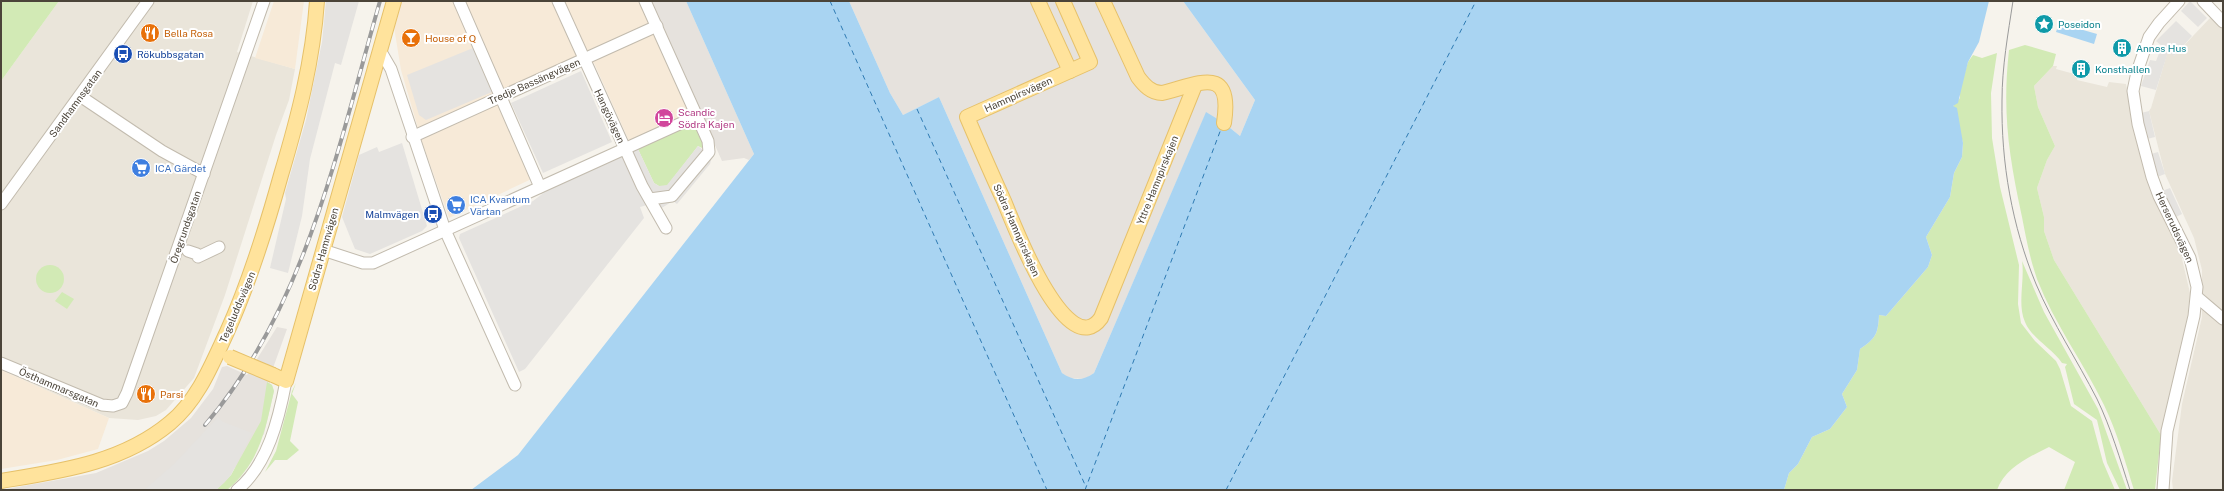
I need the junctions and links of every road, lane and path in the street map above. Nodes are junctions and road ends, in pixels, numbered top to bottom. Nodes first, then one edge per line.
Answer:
1 (148, 1) edge
2 (264, 1) edge
3 (317, 1) edge
4 (394, 1) edge
5 (459, 1) edge
6 (558, 1) edge
7 (645, 1) edge
8 (1038, 1) edge
9 (1064, 1) edge
10 (1103, 1) edge
11 (2179, 1) edge
12 (2204, 1) edge
13 (2223, 22) edge
14 (656, 26) junction
15 (380, 50) junction
16 (584, 59) junction
17 (1070, 71) junction
18 (1196, 84) junction
19 (80, 96) junction
20 (501, 97) junction
21 (697, 116) junction
22 (967, 117) joint
23 (1224, 123) dead end
24 (412, 136) junction
25 (624, 147) junction
26 (204, 174) junction
27 (540, 187) junction
28 (650, 199) junction
29 (1, 204) edge
30 (666, 228) dead end
31 (445, 230) junction
32 (219, 247) dead end
33 (323, 250) junction
34 (188, 251) dead end
35 (2197, 297) junction
36 (2223, 319) edge
37 (1086, 328) joint
38 (224, 354) junction
39 (1, 363) edge
40 (286, 381) junction
41 (515, 385) dead end
42 (117, 405) joint
43 (1, 481) edge
44 (237, 490) edge
45 (2164, 490) edge

1 - 19 street, Sandhamnsgatan
2 - 26 street, Öregrundsgatan
3 - 38 main road, Tegeluddsvägen
4 - 15 main road, Södra Hamnvägen
5 - 20 street
6 - 16 street, Hangövägen
7 - 14 street
8 - 17 main road
9 - 17 main road, Hamnpirsvägen
10 - 18 main road
11 - 35 street, Herserudsvägen
12 - 13 street
14 - 16 street, Tredje Bassängvägen
14 - 21 street
15 - 24 street
15 - 33 main road, Södra Hamnvägen
16 - 20 street, Tredje Bassängvägen
16 - 25 street, Hangövägen
17 - 22 main road, Hamnpirsvägen
18 - 23 main road
18 - 37 main road, Yttre Hamnpirskajen
19 - 26 street
19 - 29 street, Sandhamnsgatan
20 - 24 street, Tredje Bassängvägen
20 - 27 street
21 - 25 street
21 - 28 street
22 - 37 main road, Södra Hamnpirskajen
24 - 31 street
25 - 27 street
25 - 28 street, Hangövägen
26 - 42 street, Öregrundsgatan
27 - 31 street
28 - 30 street, Hangövägen
31 - 33 street
31 - 41 street
32 - 34 street
33 - 40 main road, Södra Hamnvägen
35 - 36 street
35 - 45 street, Herserudsvägen
38 - 40 main road, bridge
38 - 43 main road, Tegeluddsvägen
39 - 42 street, Östhammarsgatan
40 - 44 street, Södra Hamnvägen

